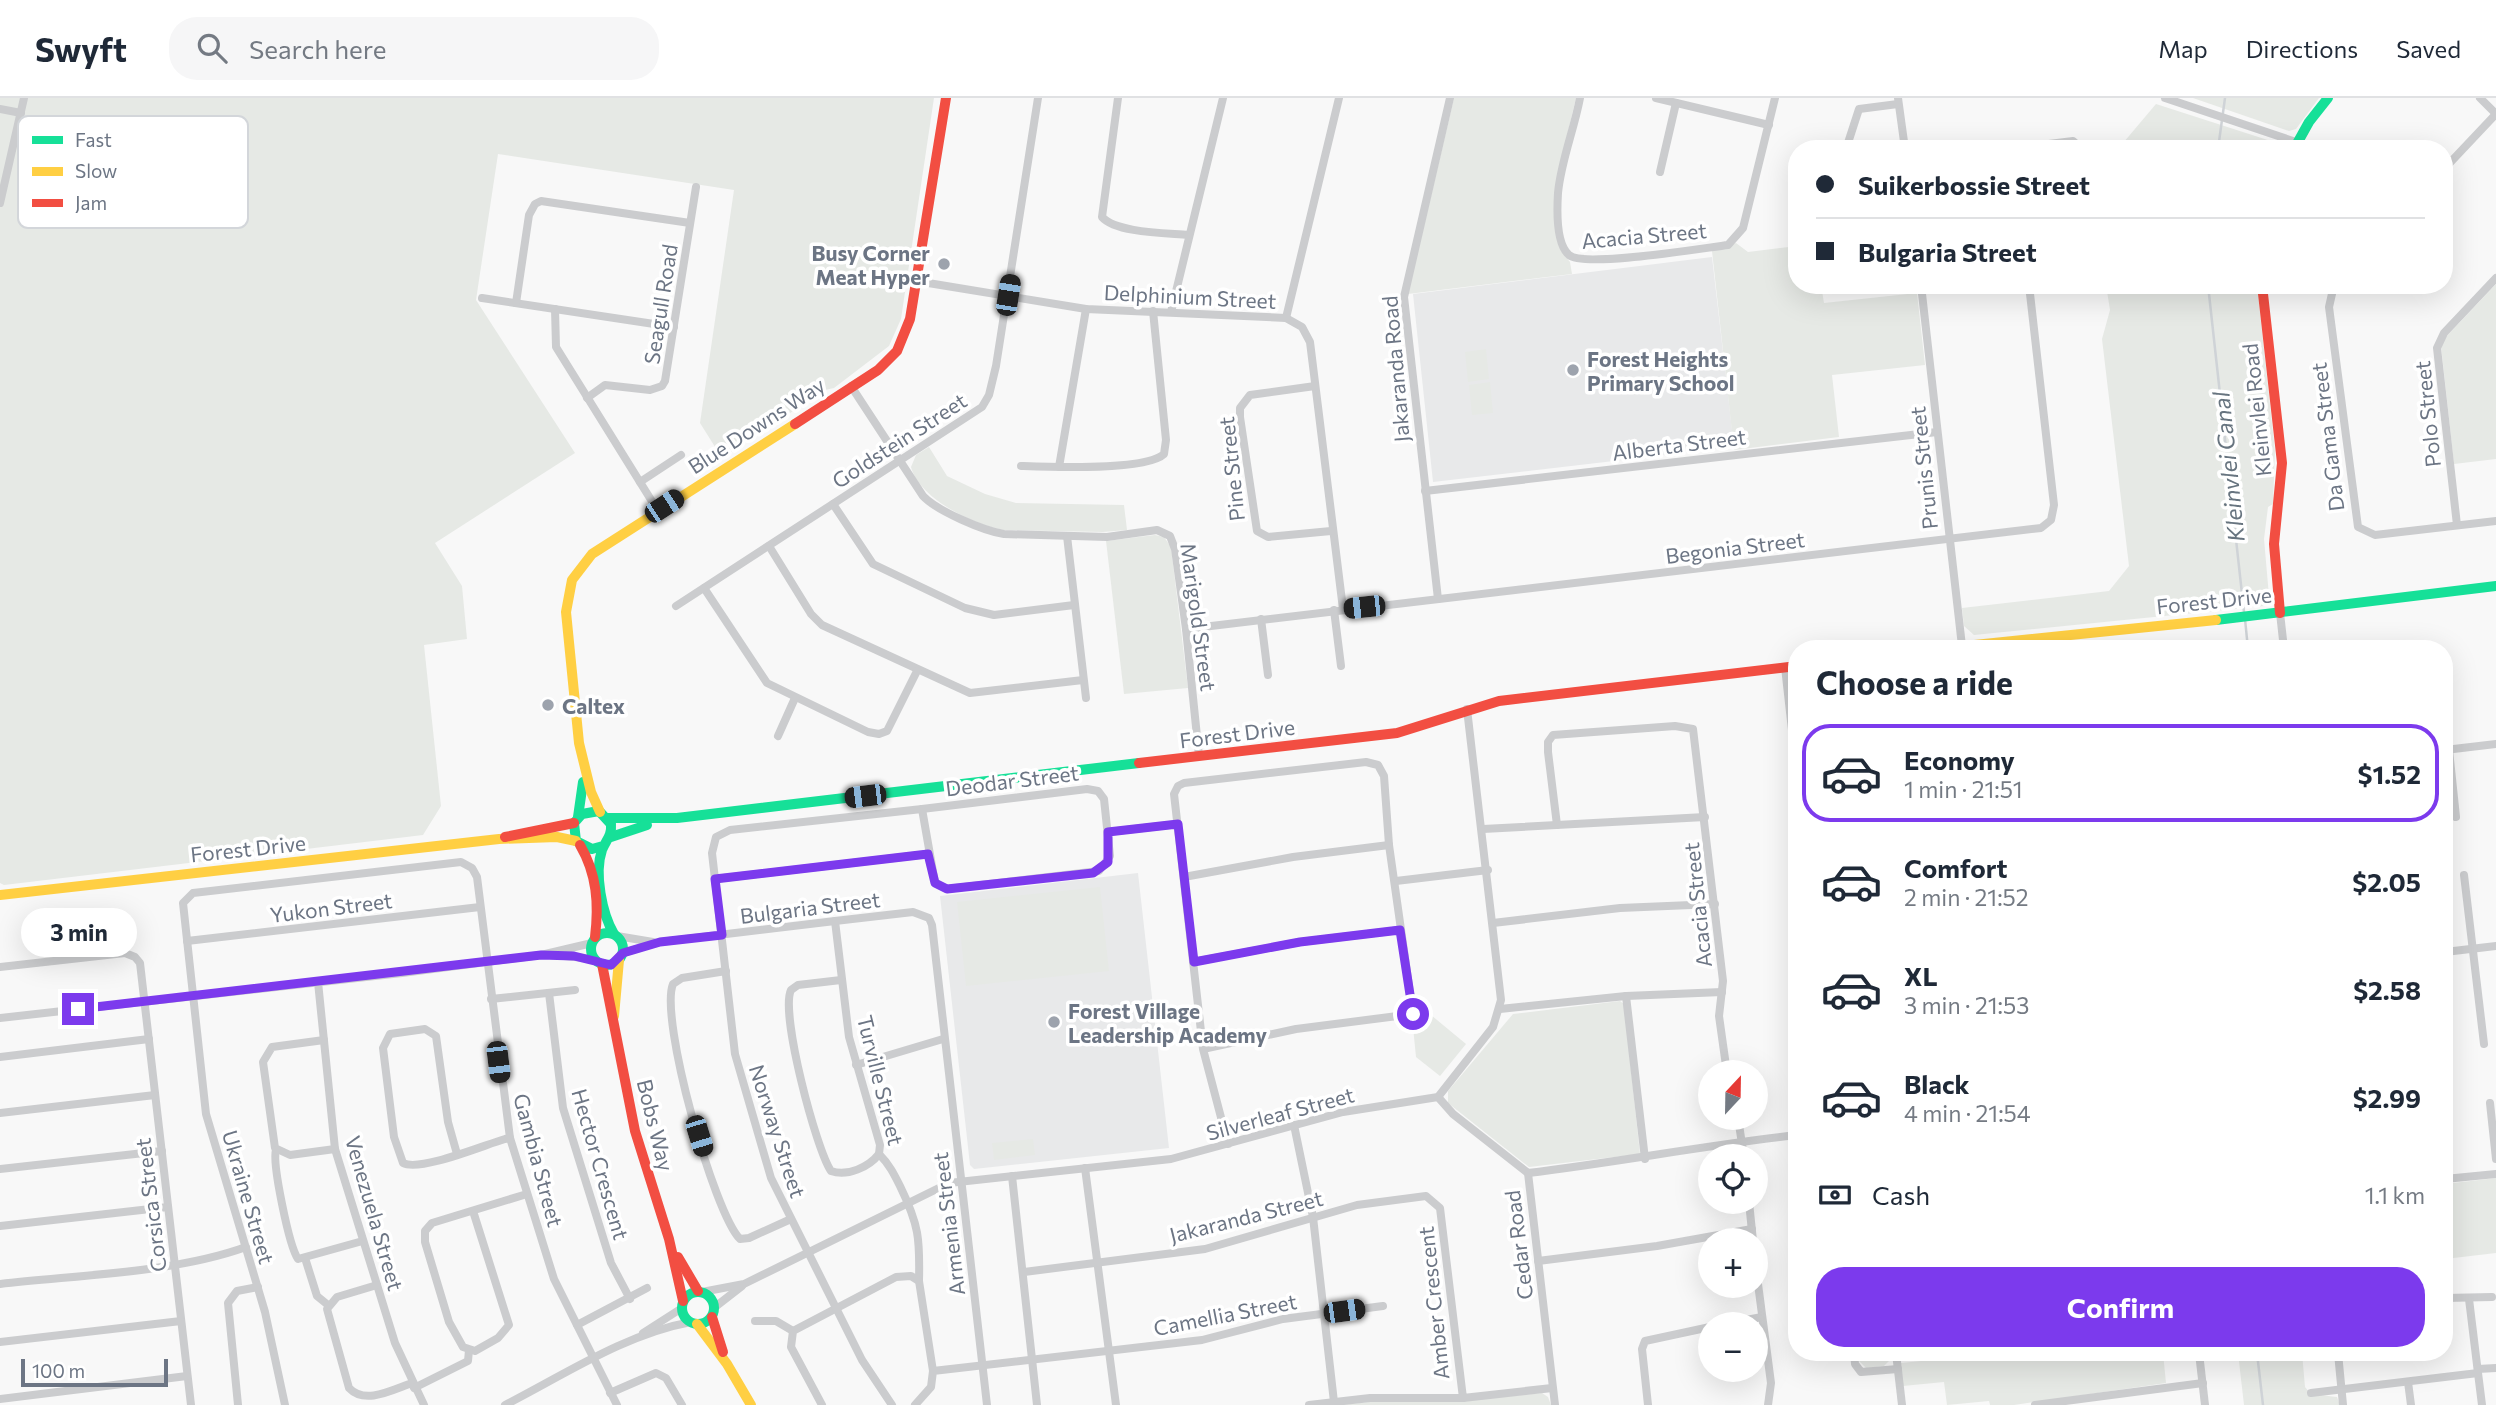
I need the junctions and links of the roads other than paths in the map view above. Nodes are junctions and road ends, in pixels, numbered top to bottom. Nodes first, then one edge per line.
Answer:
1 (24, 98) edge
2 (946, 98) edge
3 (1038, 98) edge
4 (1118, 98) edge
5 (1223, 98) edge
6 (1339, 98) edge
7 (1450, 98) edge
8 (1580, 98) edge
9 (1656, 98) edge
10 (1775, 98) edge
11 (2165, 98) edge
12 (2328, 98) edge
13 (2480, 98) edge
14 (1898, 101) edge
15 (1676, 103) junction
16 (0, 108) edge
17 (21, 113) junction
18 (2496, 114) edge
19 (20, 116) edge
20 (1769, 124) junction
21 (18, 126) edge
22 (1849, 140) edge
23 (1904, 140) edge
24 (2282, 140) edge
25 (2299, 140) edge
26 (2453, 160) edge
27 (1660, 172) dead end
28 (696, 187) dead end
29 (0, 203) edge
30 (690, 223) junction
31 (1188, 235) junction
32 (2496, 278) edge
33 (916, 281) junction
34 (1922, 294) edge
35 (2030, 294) edge
36 (2263, 294) edge
37 (2332, 294) edge
38 (1008, 295) junction
39 (482, 298) dead end
40 (516, 303) junction
41 (555, 309) junction
42 (1086, 309) junction
43 (1153, 311) junction
44 (1171, 312) junction
45 (1286, 318) junction
46 (674, 327) junction
47 (851, 386) junction
48 (1315, 386) junction
49 (587, 398) junction
50 (1937, 432) junction
51 (681, 455) dead end
52 (901, 461) junction
53 (1021, 466) dead end
54 (1059, 467) junction
55 (640, 482) junction
56 (1425, 491) junction
57 (833, 504) junction
58 (658, 511) junction
59 (2496, 521) edge
60 (2457, 525) junction
61 (1331, 531) junction
62 (1067, 536) junction
63 (1949, 540) junction
64 (769, 546) junction
65 (2496, 586) edge
66 (704, 588) junction
67 (1438, 599) junction
68 (1074, 605) junction
69 (676, 606) dead end
70 (1338, 610) junction
71 (2280, 614) junction
72 (1261, 619) junction
73 (1186, 629) junction
74 (1961, 640) edge
75 (2020, 640) edge
76 (2283, 640) edge
77 (1341, 666) dead end
78 (1785, 667) junction
79 (1788, 667) edge
80 (917, 671) junction
81 (1268, 675) dead end
82 (1788, 678) edge
83 (1083, 680) junction
84 (795, 698) junction
85 (1086, 698) dead end
86 (1467, 709) junction
87 (778, 736) dead end
88 (2496, 744) edge
89 (2453, 749) edge
90 (583, 755) junction
91 (1199, 756) junction
92 (2453, 795) edge
93 (922, 809) junction
94 (604, 815) junction
95 (1705, 817) junction
96 (2456, 817) dead end
97 (677, 818) junction
98 (576, 820) junction
99 (1178, 824) junction
100 (1557, 825) junction
101 (1483, 829) junction
102 (1108, 832) junction
103 (499, 839) junction
104 (607, 841) junction
105 (578, 843) junction
106 (1389, 845) junction
107 (928, 854) junction
108 (472, 868) joint
109 (1488, 870) junction
110 (2464, 875) dead end
111 (1184, 877) junction
112 (715, 879) junction
113 (1396, 881) junction
114 (0, 895) edge
115 (1715, 904) junction
116 (480, 907) junction
117 (922, 913) joint
118 (835, 921) junction
119 (1493, 923) junction
120 (1400, 930) junction
121 (615, 935) junction
122 (722, 935) junction
123 (594, 940) junction
124 (187, 941) junction
125 (660, 942) junction
126 (2496, 946) edge
127 (2472, 949) junction
128 (2453, 951) edge
129 (541, 955) junction
130 (621, 956) junction
131 (486, 961) junction
132 (598, 962) junction
133 (1194, 962) junction
134 (0, 968) edge
135 (726, 971) junction
136 (841, 980) junction
137 (318, 982) junction
138 (575, 990) dead end
139 (1722, 992) junction
140 (549, 993) junction
141 (193, 996) junction
142 (1626, 996) junction
143 (491, 999) junction
144 (144, 1002) junction
145 (1500, 1009) junction
146 (0, 1018) edge
147 (613, 1019) junction
148 (149, 1039) junction
149 (943, 1039) junction
150 (324, 1040) junction
151 (2484, 1044) dead end
152 (1203, 1049) junction
153 (0, 1057) edge
154 (1725, 1060) edge
155 (856, 1065) junction
156 (155, 1095) junction
157 (1438, 1097) junction
158 (2490, 1103) dead end
159 (0, 1113) edge
160 (1294, 1125) junction
161 (1740, 1130) edge
162 (1788, 1136) edge
163 (510, 1138) junction
164 (1742, 1142) junction
165 (1228, 1143) junction
166 (335, 1149) junction
167 (276, 1150) junction
168 (162, 1151) junction
169 (457, 1154) junction
170 (879, 1154) junction
171 (1645, 1159) junction
172 (2496, 1159) edge
173 (1085, 1168) junction
174 (0, 1169) edge
175 (1528, 1173) junction
176 (2496, 1174) edge
177 (1012, 1176) junction
178 (2453, 1178) edge
179 (961, 1181) junction
180 (527, 1194) junction
181 (1434, 1200) joint
182 (908, 1203) junction
183 (168, 1207) junction
184 (473, 1211) junction
185 (1313, 1217) junction
186 (790, 1219) junction
187 (0, 1226) edge
188 (669, 1239) junction
189 (1698, 1239) edge
190 (359, 1242) dead end
191 (246, 1247) junction
192 (808, 1252) junction
193 (305, 1258) junction
194 (1097, 1262) junction
195 (1538, 1262) junction
196 (174, 1264) junction
197 (1024, 1272) junction
198 (915, 1279) junction
199 (0, 1284) edge
200 (744, 1284) junction
201 (377, 1285) junction
202 (258, 1287) junction
203 (647, 1288) dead end
204 (700, 1292) junction
205 (2492, 1297) dead end
206 (2453, 1298) edge
207 (629, 1299) junction
208 (2469, 1299) junction
209 (682, 1305) junction
210 (328, 1306) junction
211 (1383, 1306) dead end
212 (835, 1307) junction
213 (713, 1312) junction
214 (1324, 1314) junction
215 (181, 1321) junction
216 (755, 1321) dead end
217 (694, 1323) junction
218 (576, 1325) junction
219 (1698, 1330) edge
220 (793, 1331) junction
221 (632, 1340) junction
222 (0, 1342) edge
223 (469, 1350) junction
224 (1110, 1350) junction
225 (594, 1359) junction
226 (1032, 1360) junction
227 (1768, 1361) edge
228 (1855, 1361) edge
229 (1897, 1361) edge
230 (2200, 1361) edge
231 (2338, 1361) edge
232 (727, 1364) junction
233 (982, 1365) junction
234 (2496, 1367) edge
235 (1898, 1369) junction
236 (933, 1371) junction
237 (2478, 1371) junction
238 (187, 1376) junction
239 (2408, 1382) junction
240 (2203, 1383) junction
241 (413, 1385) junction
242 (1552, 1388) junction
243 (2341, 1390) junction
244 (610, 1393) junction
245 (2311, 1393) dead end
246 (34, 1395) junction
247 (1463, 1398) junction
248 (0, 1399) edge
249 (1334, 1402) junction
250 (2084, 1402) edge
251 (35, 1405) edge
252 (191, 1405) edge
253 (238, 1405) edge
254 (285, 1405) edge
255 (424, 1405) edge
256 (505, 1405) edge
257 (617, 1405) edge
258 (682, 1405) edge
259 (751, 1405) edge
260 (822, 1405) edge
261 (892, 1405) edge
262 (915, 1405) edge
263 (987, 1405) edge
264 (1037, 1405) edge
265 (1116, 1405) edge
266 (1309, 1405) edge
267 (1555, 1405) edge
268 (1648, 1405) edge
269 (1768, 1405) edge
270 (1902, 1405) edge
271 (2035, 1405) edge
272 (2205, 1405) edge
273 (2343, 1405) edge
274 (2411, 1405) edge
275 (2482, 1405) edge

1 - 17 street
2 - 33 street, Blue Downs Way
3 - 38 street, Goldstein Street
4 - 31 street
5 - 31 street
6 - 45 street
7 - 56 street, Jakaranda Road
8 - 20 street, Acacia Street
9 - 15 street
10 - 20 street, Acacia Street
11 - 24 street
12 - 25 street
13 - 18 street
14 - 22 street
14 - 23 street
15 - 20 street
15 - 27 street
16 - 17 street
17 - 19 street
18 - 26 street
21 - 29 street
28 - 30 street, Seagull Road
30 - 40 street
30 - 46 street, Seagull Road
31 - 44 street
32 - 60 street, Polo Street
33 - 38 street, Delphinium Street
33 - 47 street, Blue Downs Way
34 - 50 street, Prunis Street
35 - 63 street, Begonia Street
36 - 71 street, Kleinvlei Road
37 - 60 street, Da Gama Street
38 - 42 street, Delphinium Street
38 - 52 street, Goldstein Street
39 - 40 street
40 - 41 street
41 - 46 street
41 - 49 street
42 - 43 street, Delphinium Street
42 - 54 street
43 - 44 street, Delphinium Street
43 - 54 street
44 - 45 street, Delphinium Street
45 - 48 street, Delphinium Street
46 - 49 street, Seagull Road
47 - 52 street, Marigold Street
47 - 58 street, Blue Downs Way
48 - 61 street, Delphinium Street
48 - 61 street, Pine Street
49 - 55 street
50 - 56 street, Alberta Street
50 - 63 street, Prunis Street
51 - 55 street
52 - 57 street, Goldstein Street
52 - 62 street, Marigold Street
53 - 54 street
55 - 58 street
56 - 67 street, Jakaranda Road
57 - 64 street, Goldstein Street
57 - 68 street
58 - 90 street, Blue Downs Way
59 - 60 street, Da Gama Street
61 - 70 street, Delphinium Street
62 - 68 street
62 - 73 street, Marigold Street
63 - 67 street, Begonia Street
63 - 74 street, Prunis Street
64 - 66 street, Goldstein Street
64 - 80 street
65 - 71 street, Forest Drive
66 - 69 street, Goldstein Street
66 - 84 street
67 - 70 street, Begonia Street
68 - 83 street
70 - 72 street, Begonia Street
70 - 77 street, Delphinium Street
71 - 75 street, Forest Drive
71 - 76 street
72 - 73 street, Begonia Street
72 - 81 street
73 - 91 street, Marigold Street
78 - 79 street, Forest Drive
78 - 82 street
78 - 86 street, Forest Drive
80 - 83 street
80 - 84 street
83 - 85 street
84 - 87 street
86 - 91 street, Forest Drive
86 - 101 street
88 - 89 street
90 - 94 street, Blue Downs Way
90 - 98 street, Blue Downs Way
91 - 97 street, Forest Drive
92 - 96 street
93 - 102 street, Deodar Street
93 - 107 street, Deodar Street
93 - 112 street, Norway Street
94 - 97 street, Forest Drive
94 - 98 street
94 - 104 street
95 - 100 street
95 - 100 street, Acacia Street
95 - 115 street, Acacia Street
97 - 104 street, Forest Drive
98 - 103 street, Forest Drive
98 - 105 street
99 - 102 street
99 - 106 street
99 - 111 street
100 - 101 street
101 - 109 street
102 - 107 street, Deodar Street
103 - 105 street, Forest Drive
103 - 114 street, Forest Drive
104 - 105 street
104 - 121 street
105 - 123 street
106 - 111 street
106 - 113 street
107 - 112 street
108 - 116 street, Gambia Street
108 - 124 street, Ukraine Street
109 - 113 street
109 - 119 street
110 - 127 street
111 - 133 street
112 - 122 street, Norway Street
113 - 120 street
115 - 119 street
115 - 139 street, Acacia Street
116 - 124 street, Yukon Street
116 - 131 street, Gambia Street
117 - 118 street, Bulgaria Street
117 - 149 street, Armenia Street
118 - 122 street, Bulgaria Street
118 - 136 street, Turville Street
119 - 145 street
120 - 133 street
120 - 152 street
121 - 123 street
121 - 125 street, Bulgaria Street
121 - 130 street
122 - 125 street, Bulgaria Street
122 - 135 street, Norway Street
123 - 129 street
123 - 132 street
124 - 141 street, Ukraine Street
125 - 130 street, Bulgaria Street
126 - 127 street
127 - 128 street
127 - 151 street
129 - 131 street
129 - 132 street
130 - 132 street
130 - 147 street, Bobs Way
131 - 137 street
131 - 143 street, Gambia Street
132 - 147 street, Bobs Way
133 - 152 street
134 - 144 street, Corsica Street
135 - 186 street, Norway Street
135 - 186 street
136 - 155 street, Turville Street
136 - 170 street
137 - 141 street
137 - 150 street, Venezuela Street
138 - 140 street
139 - 142 street
139 - 154 street, Acacia Street
140 - 143 street
140 - 207 street, Hector Crescent
141 - 144 street
141 - 191 street, Ukraine Street
142 - 145 street
142 - 171 street
143 - 163 street, Gambia Street
144 - 146 street
144 - 148 street, Corsica Street
145 - 157 street
147 - 188 street, Bobs Way
148 - 153 street
148 - 156 street, Corsica Street
149 - 155 street
149 - 179 street, Armenia Street
150 - 166 street, Venezuela Street
150 - 167 street
152 - 165 street
155 - 170 street, Turville Street
156 - 159 street
156 - 168 street, Corsica Street
157 - 160 street, Silverleaf Street
157 - 175 street, Cedar Road
158 - 172 street
160 - 165 street, Silverleaf Street
160 - 185 street
161 - 164 street
162 - 164 street
163 - 169 street
163 - 180 street, Gambia Street
164 - 171 street
165 - 173 street, Silverleaf Street
166 - 167 street
166 - 201 street, Venezuela Street
167 - 193 street
168 - 174 street
168 - 183 street, Corsica Street
169 - 169 street
170 - 182 street, Turville Street
171 - 175 street
173 - 177 street, Silverleaf Street
173 - 194 street
175 - 195 street, Cedar Road
176 - 178 street
177 - 179 street, Silverleaf Street
177 - 197 street
179 - 182 street, Silverleaf Street
179 - 233 street, Armenia Street
180 - 184 street
180 - 218 street, Gambia Street
181 - 185 street, Jakaranda Street
181 - 247 street, Amber Crescent
182 - 192 street, Silverleaf Street
182 - 198 street, Turville Street
183 - 187 street
183 - 196 street, Corsica Street
184 - 223 street
184 - 223 street
185 - 194 street, Jakaranda Street
185 - 214 street
186 - 192 street, Norway Street
188 - 204 street, Bobs Way
188 - 209 street, Bobs Way
189 - 195 street
190 - 193 street
191 - 196 street
191 - 202 street, Ukraine Street
192 - 200 street, Silverleaf Street
192 - 212 street, Norway Street
193 - 210 street
194 - 197 street, Jakaranda Street
194 - 224 street
195 - 242 street, Cedar Road
196 - 199 street
196 - 215 street, Corsica Street
197 - 226 street
198 - 212 street
198 - 236 street, Turville Street
200 - 204 street
200 - 213 street
201 - 210 street
201 - 241 street, Venezuela Street
202 - 253 street
202 - 254 street, Ukraine Street
203 - 207 street
204 - 209 street
204 - 213 street, Bobs Way
205 - 208 street
206 - 208 street
207 - 218 street
208 - 237 street
209 - 217 street
209 - 221 street
210 - 241 street
211 - 214 street, Camellia Street
212 - 220 street
212 - 261 street, Norway Street
213 - 217 street
213 - 232 street
214 - 224 street, Camellia Street
214 - 249 street
215 - 222 street
215 - 238 street, Corsica Street
216 - 220 street
217 - 221 street
217 - 232 street
218 - 225 street, Gambia Street
219 - 268 street
220 - 260 street
221 - 225 street
223 - 241 street
224 - 226 street, Camellia Street
224 - 265 street
225 - 244 street, Gambia Street
225 - 256 street
226 - 233 street, Camellia Street
226 - 264 street
227 - 269 street
228 - 235 street
229 - 235 street
230 - 240 street
231 - 243 street
232 - 259 street
233 - 236 street, Camellia Street
233 - 263 street, Armenia Street
234 - 237 street
235 - 270 street
236 - 262 street
237 - 239 street
237 - 275 street
238 - 246 street
238 - 252 street, Corsica Street
239 - 243 street
239 - 274 street
240 - 250 street
240 - 272 street
241 - 255 street, Venezuela Street
242 - 247 street, Amber Crescent
242 - 267 street, Cedar Road
243 - 245 street
243 - 273 street
244 - 257 street, Gambia Street
244 - 258 street
246 - 248 street
246 - 251 street
247 - 249 street
249 - 266 street
250 - 271 street

